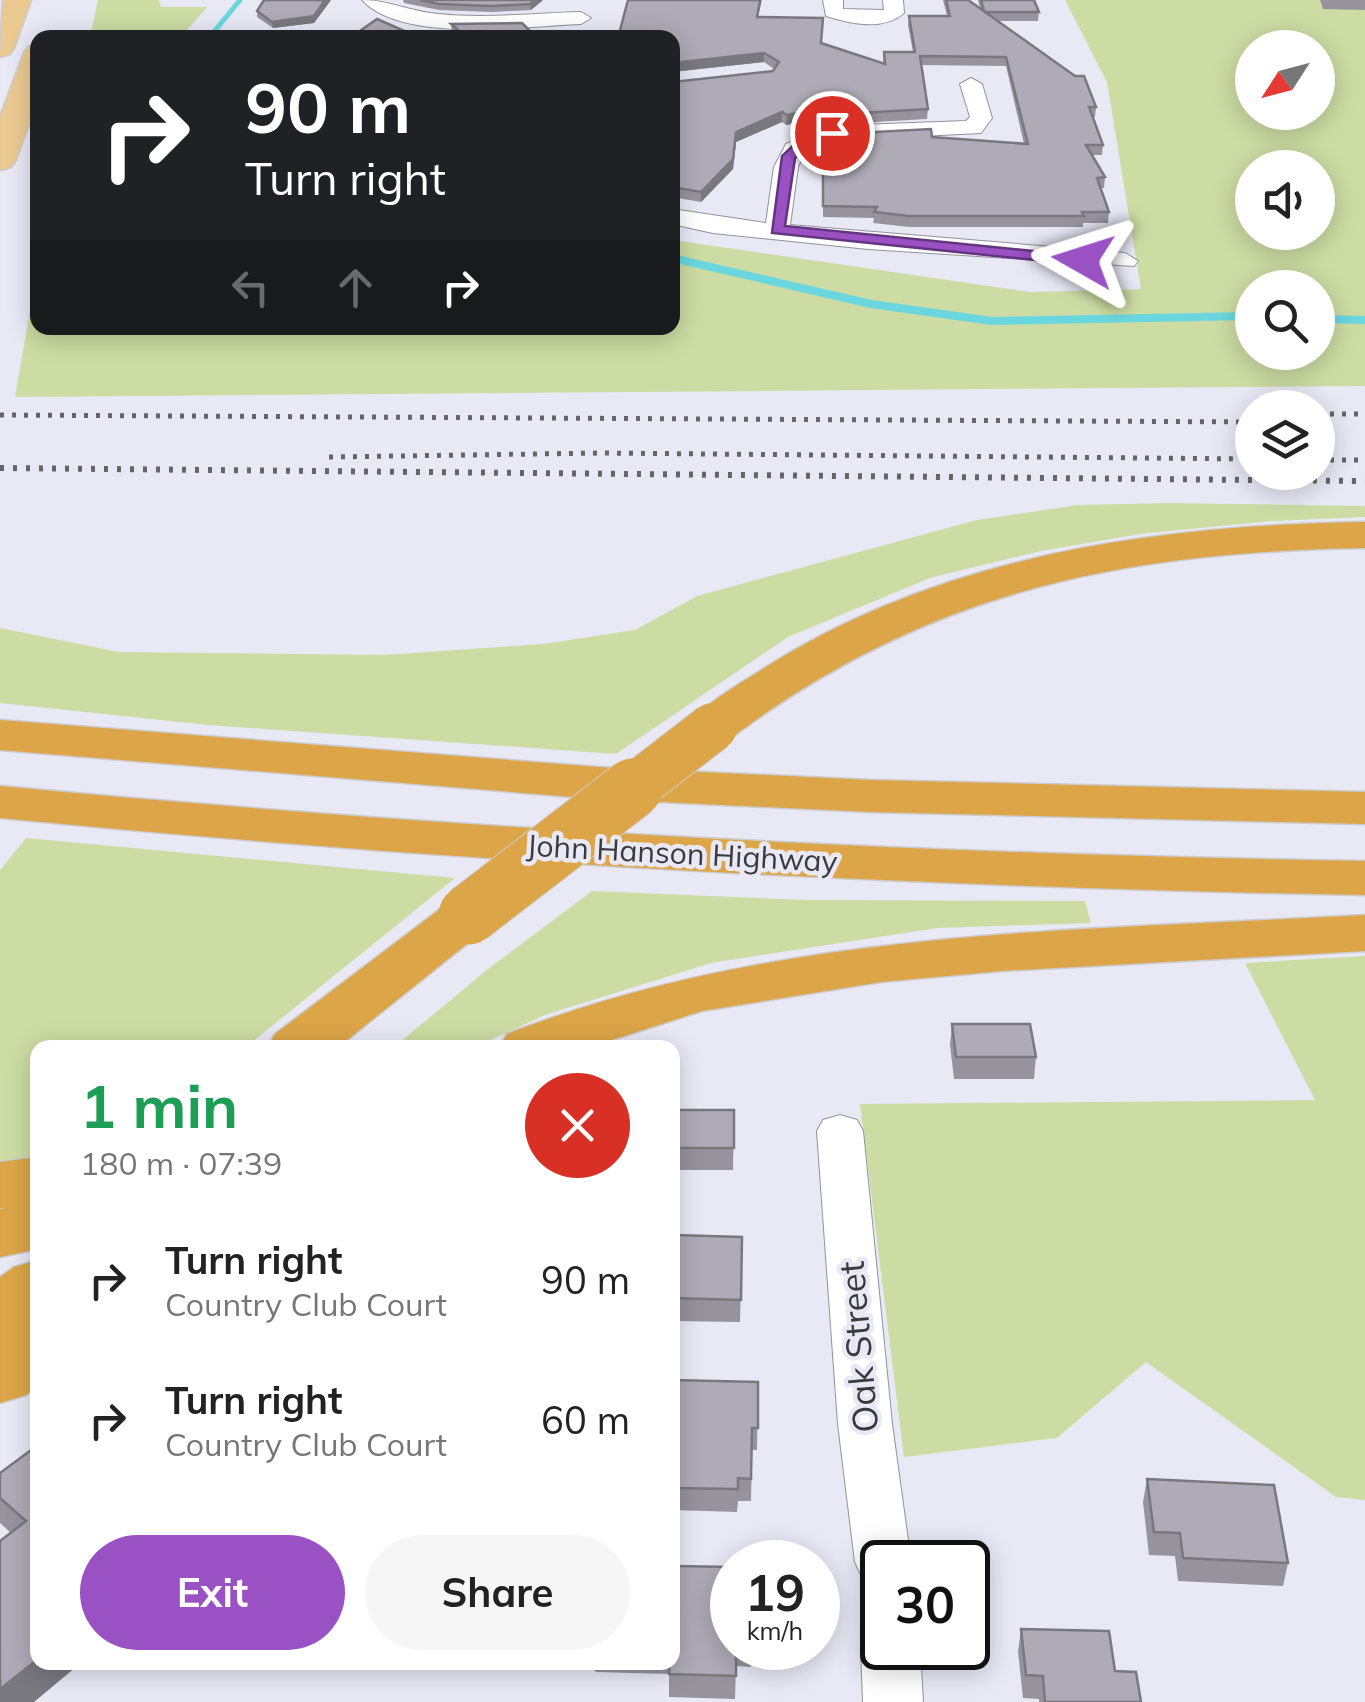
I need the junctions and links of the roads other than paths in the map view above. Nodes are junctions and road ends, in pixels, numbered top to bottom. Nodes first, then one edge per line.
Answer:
1 (17, 0) edge
2 (372, 0) edge
3 (834, 0) edge
4 (893, 0) edge
5 (581, 18) edge
6 (0, 48) edge
7 (30, 76) edge
8 (971, 84) dead end
9 (0, 160) edge
10 (680, 218) edge
11 (777, 230) junction
12 (1125, 261) dead end
13 (1365, 536) edge
14 (1365, 551) edge
15 (732, 728) junction
16 (0, 735) edge
17 (0, 802) edge
18 (1357, 808) edge
19 (1365, 878) edge
20 (490, 915) junction
21 (1365, 933) edge
22 (309, 1040) edge
23 (351, 1040) edge
24 (549, 1040) edge
25 (840, 1131) dead end
26 (30, 1181) edge
27 (0, 1185) edge
28 (30, 1227) edge
29 (0, 1233) edge
30 (30, 1291) edge
31 (0, 1315) edge
32 (30, 1353) edge
33 (0, 1375) edge
34 (880, 1540) edge
35 (892, 1670) edge
36 (893, 1702) edge

1 - 6 main road
2 - 5 street
3 - 4 street
7 - 9 main road
8 - 11 street
10 - 11 street
11 - 12 street
13 - 15 highway
14 - 15 highway
15 - 20 highway
16 - 18 highway
17 - 19 highway, John Hanson Highway
20 - 22 highway
20 - 23 highway
21 - 24 highway
25 - 34 street, Oak Street
26 - 27 highway
28 - 29 highway
30 - 31 highway
32 - 33 highway
35 - 36 street

